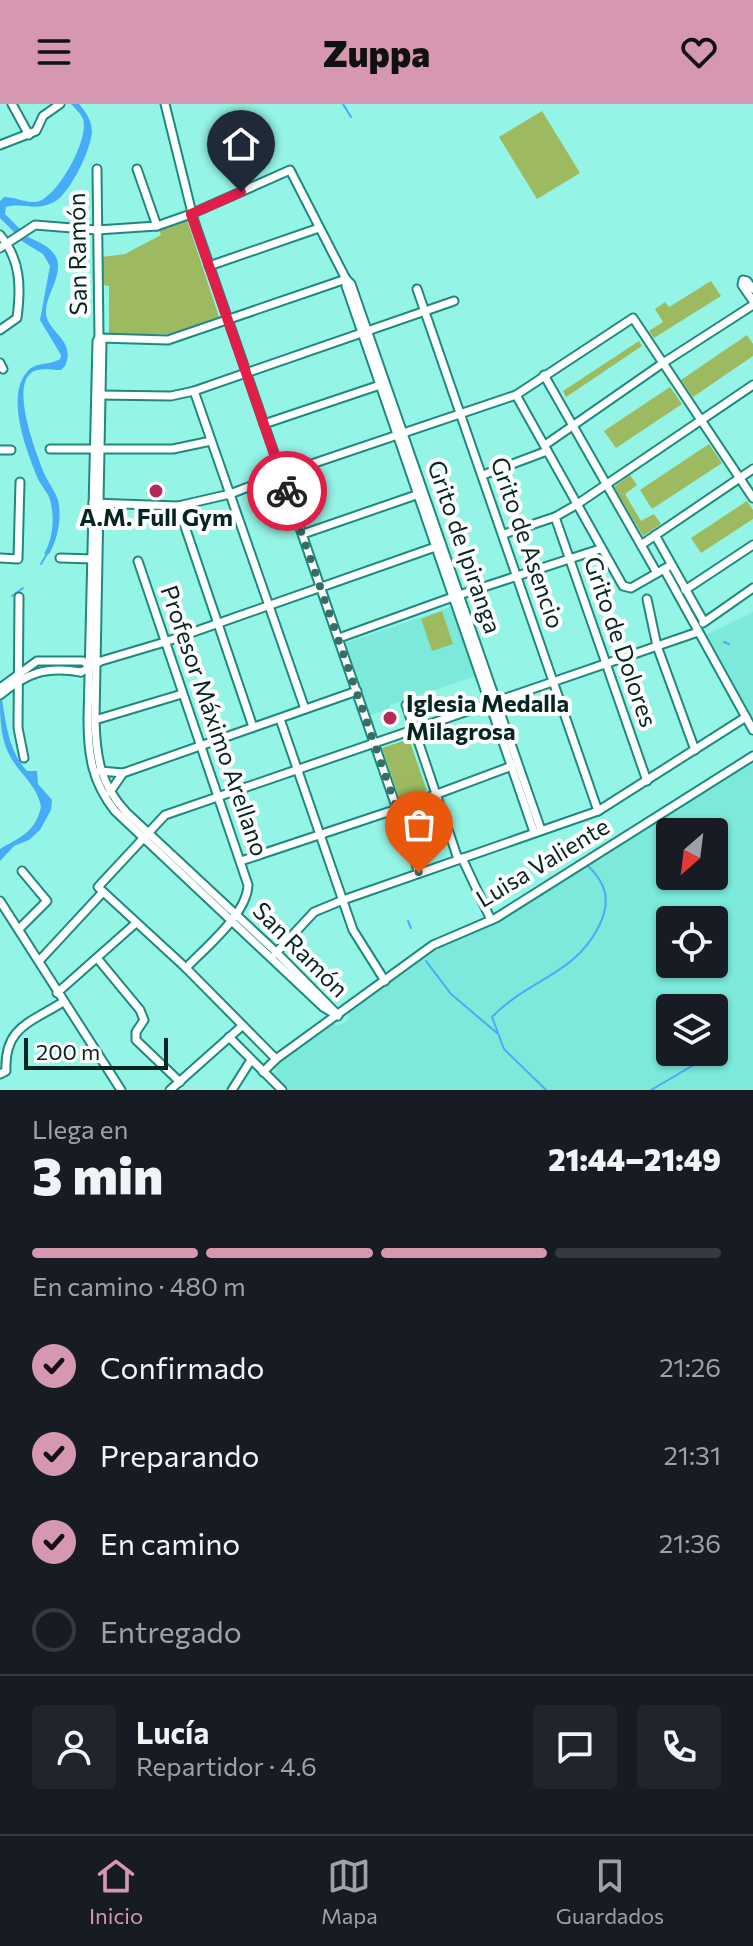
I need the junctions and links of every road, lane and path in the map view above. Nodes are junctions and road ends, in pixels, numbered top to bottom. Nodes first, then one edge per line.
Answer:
1 (12, 104) edge
2 (60, 104) edge
3 (165, 104) edge
4 (29, 135) junction
5 (0, 145) edge
6 (97, 169) dead end
7 (137, 169) dead end
8 (191, 214) junction
9 (157, 226) junction
10 (319, 228) junction
11 (97, 230) junction
12 (0, 235) edge
13 (4, 246) edge
14 (209, 266) junction
15 (346, 279) junction
16 (749, 288) edge
17 (417, 289) dead end
18 (454, 301) dead end
19 (753, 303) edge
20 (425, 310) junction
21 (227, 320) junction
22 (0, 330) edge
23 (365, 332) junction
24 (99, 338) junction
25 (663, 363) junction
26 (245, 372) junction
27 (544, 375) junction
28 (383, 384) junction
29 (753, 385) edge
30 (194, 391) junction
31 (99, 395) junction
32 (516, 395) junction
33 (462, 414) junction
34 (701, 420) junction
35 (264, 424) junction
36 (573, 425) junction
37 (400, 435) junction
38 (211, 441) junction
39 (98, 448) junction
40 (546, 448) junction
41 (50, 449) dead end
42 (0, 450) edge
43 (11, 450) dead end
44 (753, 469) edge
45 (282, 474) junction
46 (483, 475) junction
47 (739, 478) junction
48 (20, 482) dead end
49 (606, 485) junction
50 (230, 494) junction
51 (421, 494) junction
52 (753, 498) edge
53 (97, 503) junction
54 (576, 505) junction
55 (178, 506) junction
56 (555, 517) junction
57 (303, 534) junction
58 (504, 534) junction
59 (655, 535) junction
60 (641, 545) junction
61 (753, 545) edge
62 (439, 546) junction
63 (600, 549) junction
64 (0, 558) edge
65 (60, 558) dead end
66 (95, 559) junction
67 (570, 560) junction
68 (138, 561) dead end
69 (664, 569) junction
70 (517, 576) junction
71 (321, 588) junction
72 (753, 588) edge
73 (685, 590) junction
74 (456, 596) junction
75 (19, 597) dead end
76 (647, 599) dead end
77 (269, 606) junction
78 (704, 622) junction
79 (216, 624) junction
80 (698, 632) junction
81 (339, 638) junction
82 (165, 642) junction
83 (657, 646) junction
84 (94, 664) junction
85 (606, 664) junction
86 (81, 672) junction
87 (18, 678) junction
88 (89, 680) junction
89 (554, 682) junction
90 (3, 689) edge
91 (357, 691) junction
92 (182, 694) junction
93 (493, 702) junction
94 (406, 705) dead end
95 (305, 709) junction
96 (746, 717) junction
97 (280, 719) junction
98 (95, 720) junction
99 (253, 727) junction
100 (413, 730) junction
101 (753, 730) edge
102 (374, 742) junction
103 (200, 746) junction
104 (695, 750) junction
105 (753, 756) edge
106 (24, 758) dead end
107 (515, 765) junction
108 (299, 770) junction
109 (100, 771) junction
110 (123, 773) junction
111 (647, 781) junction
112 (110, 792) junction
113 (436, 794) junction
114 (217, 798) junction
115 (397, 809) junction
116 (598, 811) junction
117 (537, 831) junction
118 (320, 833) junction
119 (146, 835) junction
120 (460, 859) junction
121 (241, 861) junction
122 (22, 871) dead end
123 (419, 873) junction
124 (101, 890) junction
125 (343, 900) junction
126 (0, 901) edge
127 (233, 917) junction
128 (491, 920) junction
129 (136, 923) junction
130 (19, 929) junction
131 (274, 955) junction
132 (97, 958) junction
133 (39, 961) junction
134 (186, 968) junction
135 (385, 981) junction
136 (57, 993) junction
137 (63, 1002) junction
138 (338, 1016) junction
139 (242, 1026) junction
140 (229, 1037) junction
141 (276, 1059) junction
142 (251, 1060) junction
143 (263, 1072) junction
144 (2, 1073) edge
145 (180, 1082) junction
146 (121, 1090) edge
147 (170, 1090) edge
148 (232, 1090) edge
149 (282, 1090) edge

1 - 4 street
2 - 4 street
3 - 8 street
4 - 5 street
6 - 11 street, San Ramón
7 - 9 street
8 - 9 street
8 - 10 street, Grito de Ipiranga
8 - 14 street
9 - 11 street
10 - 14 street
10 - 15 street, Grito de Ipiranga
11 - 13 street
11 - 24 street, San Ramón
12 - 13 street
13 - 22 street
14 - 21 street
15 - 21 street
15 - 23 street, Grito de Ipiranga
16 - 19 street
17 - 20 street, Grito de Asencio
18 - 20 street
19 - 25 street
20 - 23 street
20 - 33 street, Grito de Asencio
21 - 24 street
21 - 26 street
23 - 26 street
23 - 28 street, Grito de Ipiranga
24 - 31 street, San Ramón
25 - 27 street
25 - 34 street
25 - 36 street
26 - 30 street
26 - 35 street
27 - 32 street
27 - 36 street
28 - 35 street
28 - 37 street, Grito de Ipiranga
29 - 34 street
30 - 31 street
30 - 38 street
31 - 39 street, San Ramón
32 - 33 street
32 - 40 street
33 - 37 street
33 - 46 street, Grito de Asencio
34 - 47 street
34 - 49 street
35 - 45 street
36 - 40 street
36 - 49 street
37 - 45 street
37 - 51 street, Grito de Ipiranga
38 - 39 street
38 - 50 street
39 - 41 street
39 - 53 street, San Ramón
40 - 46 street
40 - 54 street
42 - 43 street
44 - 47 street
45 - 50 street
45 - 57 street
46 - 58 street, Grito de Asencio
47 - 52 street
47 - 59 street
48 - 64 street
49 - 54 street
49 - 60 street
50 - 55 street
50 - 77 street
51 - 57 street
51 - 62 street, Grito de Ipiranga
53 - 55 street
53 - 66 street, San Ramón
54 - 56 street
54 - 63 street
55 - 79 street
56 - 58 street
56 - 67 street, Grito de Dolores
57 - 71 street
58 - 70 street, Grito de Asencio
59 - 60 street
59 - 69 street
60 - 69 street
61 - 73 street
62 - 71 street
62 - 74 street, Grito de Ipiranga
63 - 67 street
63 - 69 street
65 - 66 street
66 - 84 street, San Ramón
67 - 70 street
67 - 85 street, Grito de Dolores
68 - 82 street, Profesor Máximo Arellano
69 - 73 street
69 - 80 street
70 - 74 street
70 - 89 street, Grito de Asencio
71 - 77 street
71 - 81 street
72 - 78 street
73 - 78 street
74 - 81 street
74 - 93 street, Grito de Ipiranga
75 - 87 street
76 - 83 street
77 - 79 street
77 - 95 street
78 - 80 street
79 - 82 street
79 - 99 street
80 - 83 street
80 - 96 street
81 - 91 street
82 - 84 street
82 - 92 street, Profesor Máximo Arellano
83 - 85 street
83 - 104 street
84 - 86 street
84 - 87 street
84 - 88 street, San Ramón
84 - 98 street, San Ramón
85 - 89 street
85 - 111 street, Grito de Dolores
86 - 87 street
86 - 88 street
87 - 90 street
87 - 106 street
88 - 119 street, San Ramón
89 - 93 street
89 - 116 street, Grito de Asencio
91 - 95 street
91 - 102 street
92 - 98 street
92 - 103 street, Profesor Máximo Arellano
93 - 100 street
93 - 107 street, Grito de Ipiranga
94 - 100 street
95 - 97 street
96 - 101 street
96 - 104 street
97 - 99 street
97 - 108 street
98 - 109 street, San Ramón
99 - 103 street
100 - 102 street
100 - 113 street
102 - 108 street
102 - 115 street
103 - 110 street
103 - 114 street, Profesor Máximo Arellano
104 - 111 street
105 - 128 street, Luisa Valiente
107 - 113 street
107 - 117 street, Grito de Ipiranga
108 - 114 street
108 - 118 street
109 - 110 street
109 - 112 street, San Ramón
110 - 112 street
111 - 116 street
112 - 119 street, San Ramón
113 - 115 street
113 - 120 street
114 - 119 street
114 - 121 street, Profesor Máximo Arellano
115 - 118 street
115 - 123 street
116 - 117 street
117 - 120 street
118 - 121 street
118 - 125 street
119 - 124 street
119 - 127 street, San Ramón
120 - 123 street
120 - 128 street
121 - 127 street, Profesor Máximo Arellano
122 - 130 street
123 - 125 street
124 - 129 street
124 - 133 street
125 - 131 street
125 - 135 street
126 - 130 street
127 - 131 street, San Ramón
127 - 134 street, Profesor Máximo Arellano
128 - 135 street, Luisa Valiente
129 - 132 street
129 - 134 street
130 - 133 street
131 - 138 street, San Ramón
132 - 136 street
132 - 145 street
133 - 136 street
134 - 139 street
135 - 138 street, Luisa Valiente
136 - 137 street
137 - 144 street
137 - 146 street
138 - 141 street, Luisa Valiente
139 - 140 street
139 - 141 street
140 - 142 street
140 - 145 street
141 - 143 street, Luisa Valiente
142 - 143 street
142 - 148 street
143 - 149 street
145 - 147 street

